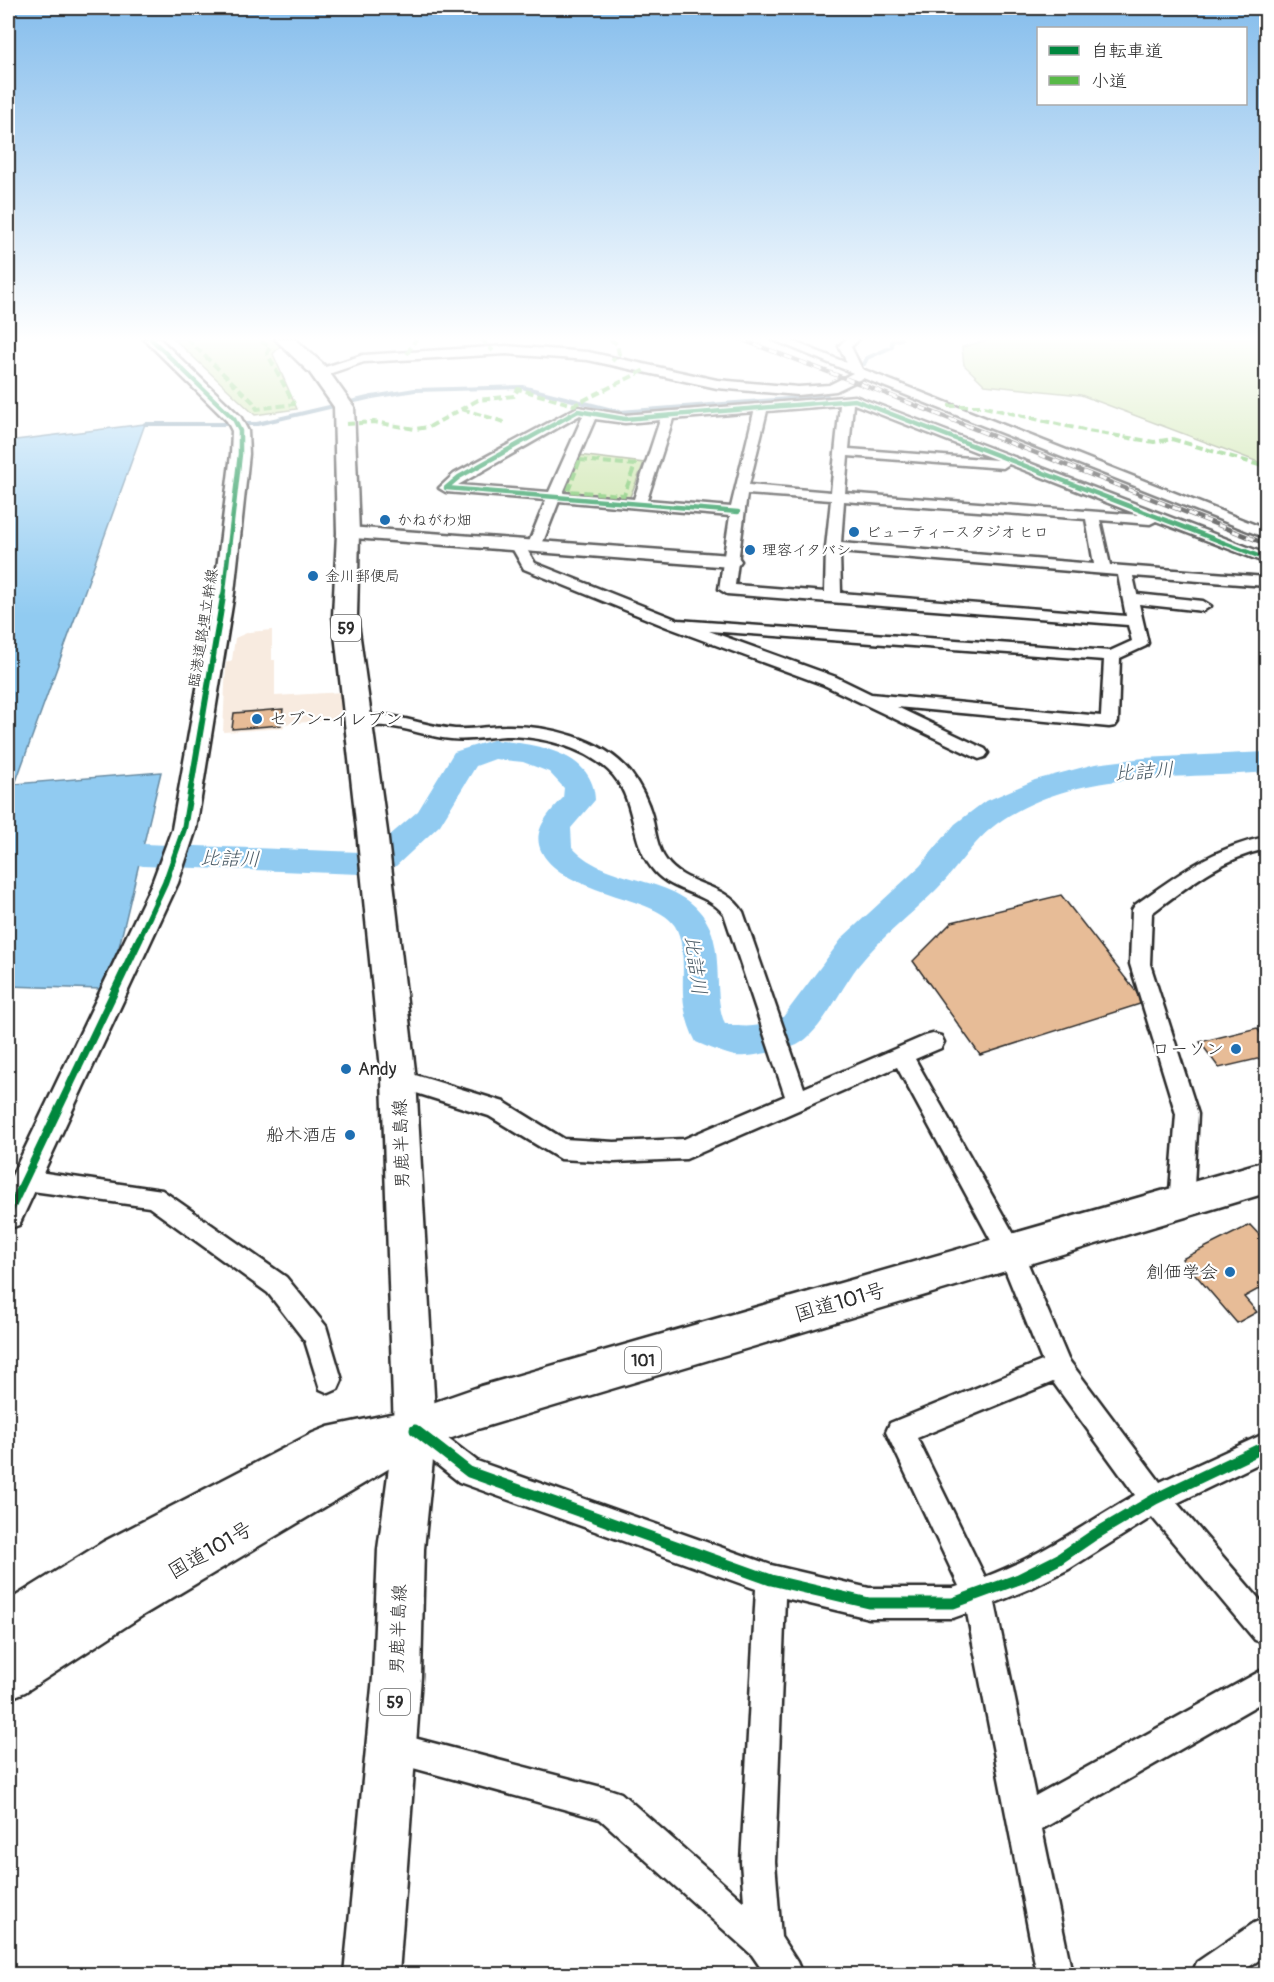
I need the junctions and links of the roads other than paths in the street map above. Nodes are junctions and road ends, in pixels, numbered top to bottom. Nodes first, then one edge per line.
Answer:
1 (238, 431) edge
2 (344, 431) edge
3 (541, 431) edge
4 (582, 431) edge
5 (663, 431) edge
6 (755, 431) edge
7 (844, 431) edge
8 (937, 431) edge
9 (1011, 431) edge
10 (842, 452) junction
11 (1027, 466) junction
12 (741, 489) junction
13 (554, 497) junction
14 (838, 497) junction
15 (639, 504) junction
16 (738, 512) junction
17 (1092, 516) junction
18 (1171, 522) junction
19 (348, 533) junction
20 (1266, 534) edge
21 (526, 547) junction
22 (833, 547) junction
23 (1266, 559) edge
24 (731, 561) junction
25 (1103, 569) junction
26 (1125, 571) junction
27 (1266, 582) edge
28 (833, 597) junction
29 (1131, 598) junction
30 (1203, 606) dead end
31 (1135, 621) junction
32 (673, 624) junction
33 (1112, 656) junction
34 (868, 699) junction
35 (358, 723) junction
36 (979, 753) dead end
37 (1266, 843) edge
38 (933, 1042) dead end
39 (902, 1055) junction
40 (399, 1079) junction
41 (797, 1100) junction
42 (1266, 1177) edge
43 (25, 1180) junction
44 (1181, 1204) junction
45 (8, 1215) edge
46 (1011, 1252) junction
47 (1058, 1367) junction
48 (329, 1380) dead end
49 (415, 1430) junction
50 (1266, 1446) edge
51 (1155, 1499) junction
52 (771, 1580) junction
53 (978, 1594) junction
54 (8, 1628) edge
55 (1266, 1629) edge
56 (8, 1675) edge
57 (1266, 1683) edge
58 (391, 1748) junction
59 (1024, 1821) junction
60 (1266, 1935) edge
61 (764, 1943) junction
62 (372, 1974) edge
63 (785, 1974) edge
64 (1055, 1974) edge
65 (1209, 1974) edge

1 - 43 street, 臨港道路埋立幹線
2 - 19 main road, 男鹿半島線 / 59
3 - 13 street
4 - 13 street
5 - 15 street
6 - 12 street
7 - 10 street
8 - 11 street
9 - 20 street
10 - 11 street
10 - 14 street
11 - 18 street
12 - 14 street
12 - 16 street
13 - 15 street
13 - 21 street
14 - 17 street
14 - 22 street
15 - 16 street
16 - 24 street
17 - 18 street
17 - 25 street
18 - 23 street
19 - 21 street
19 - 35 main road, 男鹿半島線 / 59
21 - 24 street
21 - 32 street
22 - 25 street
22 - 28 street
24 - 28 street
25 - 26 street
26 - 27 street
26 - 29 street
28 - 31 street
29 - 30 street
29 - 31 street
31 - 33 street
32 - 33 street
32 - 34 street
33 - 34 street
34 - 36 street
35 - 40 main road, 男鹿半島線 / 59
35 - 41 street
37 - 44 street
38 - 39 street
39 - 41 street
39 - 46 street
40 - 41 street
40 - 49 main road, 男鹿半島線 / 59
42 - 44 main road, 国道101号 / 101
43 - 45 street
43 - 48 street
44 - 46 main road, 国道101号 / 101
46 - 47 street
46 - 49 main road, 国道101号 / 101
47 - 51 street
47 - 53 street
49 - 52 street
49 - 54 main road, 国道101号 / 101
49 - 56 main road, 国道101号 / 101
49 - 58 main road, 男鹿半島線 / 59
50 - 51 street
51 - 53 street
51 - 55 street
52 - 53 street
52 - 61 street
53 - 59 street
57 - 59 street
58 - 61 street
58 - 62 main road, 男鹿半島線 / 59
59 - 64 street
60 - 65 street
61 - 63 street

